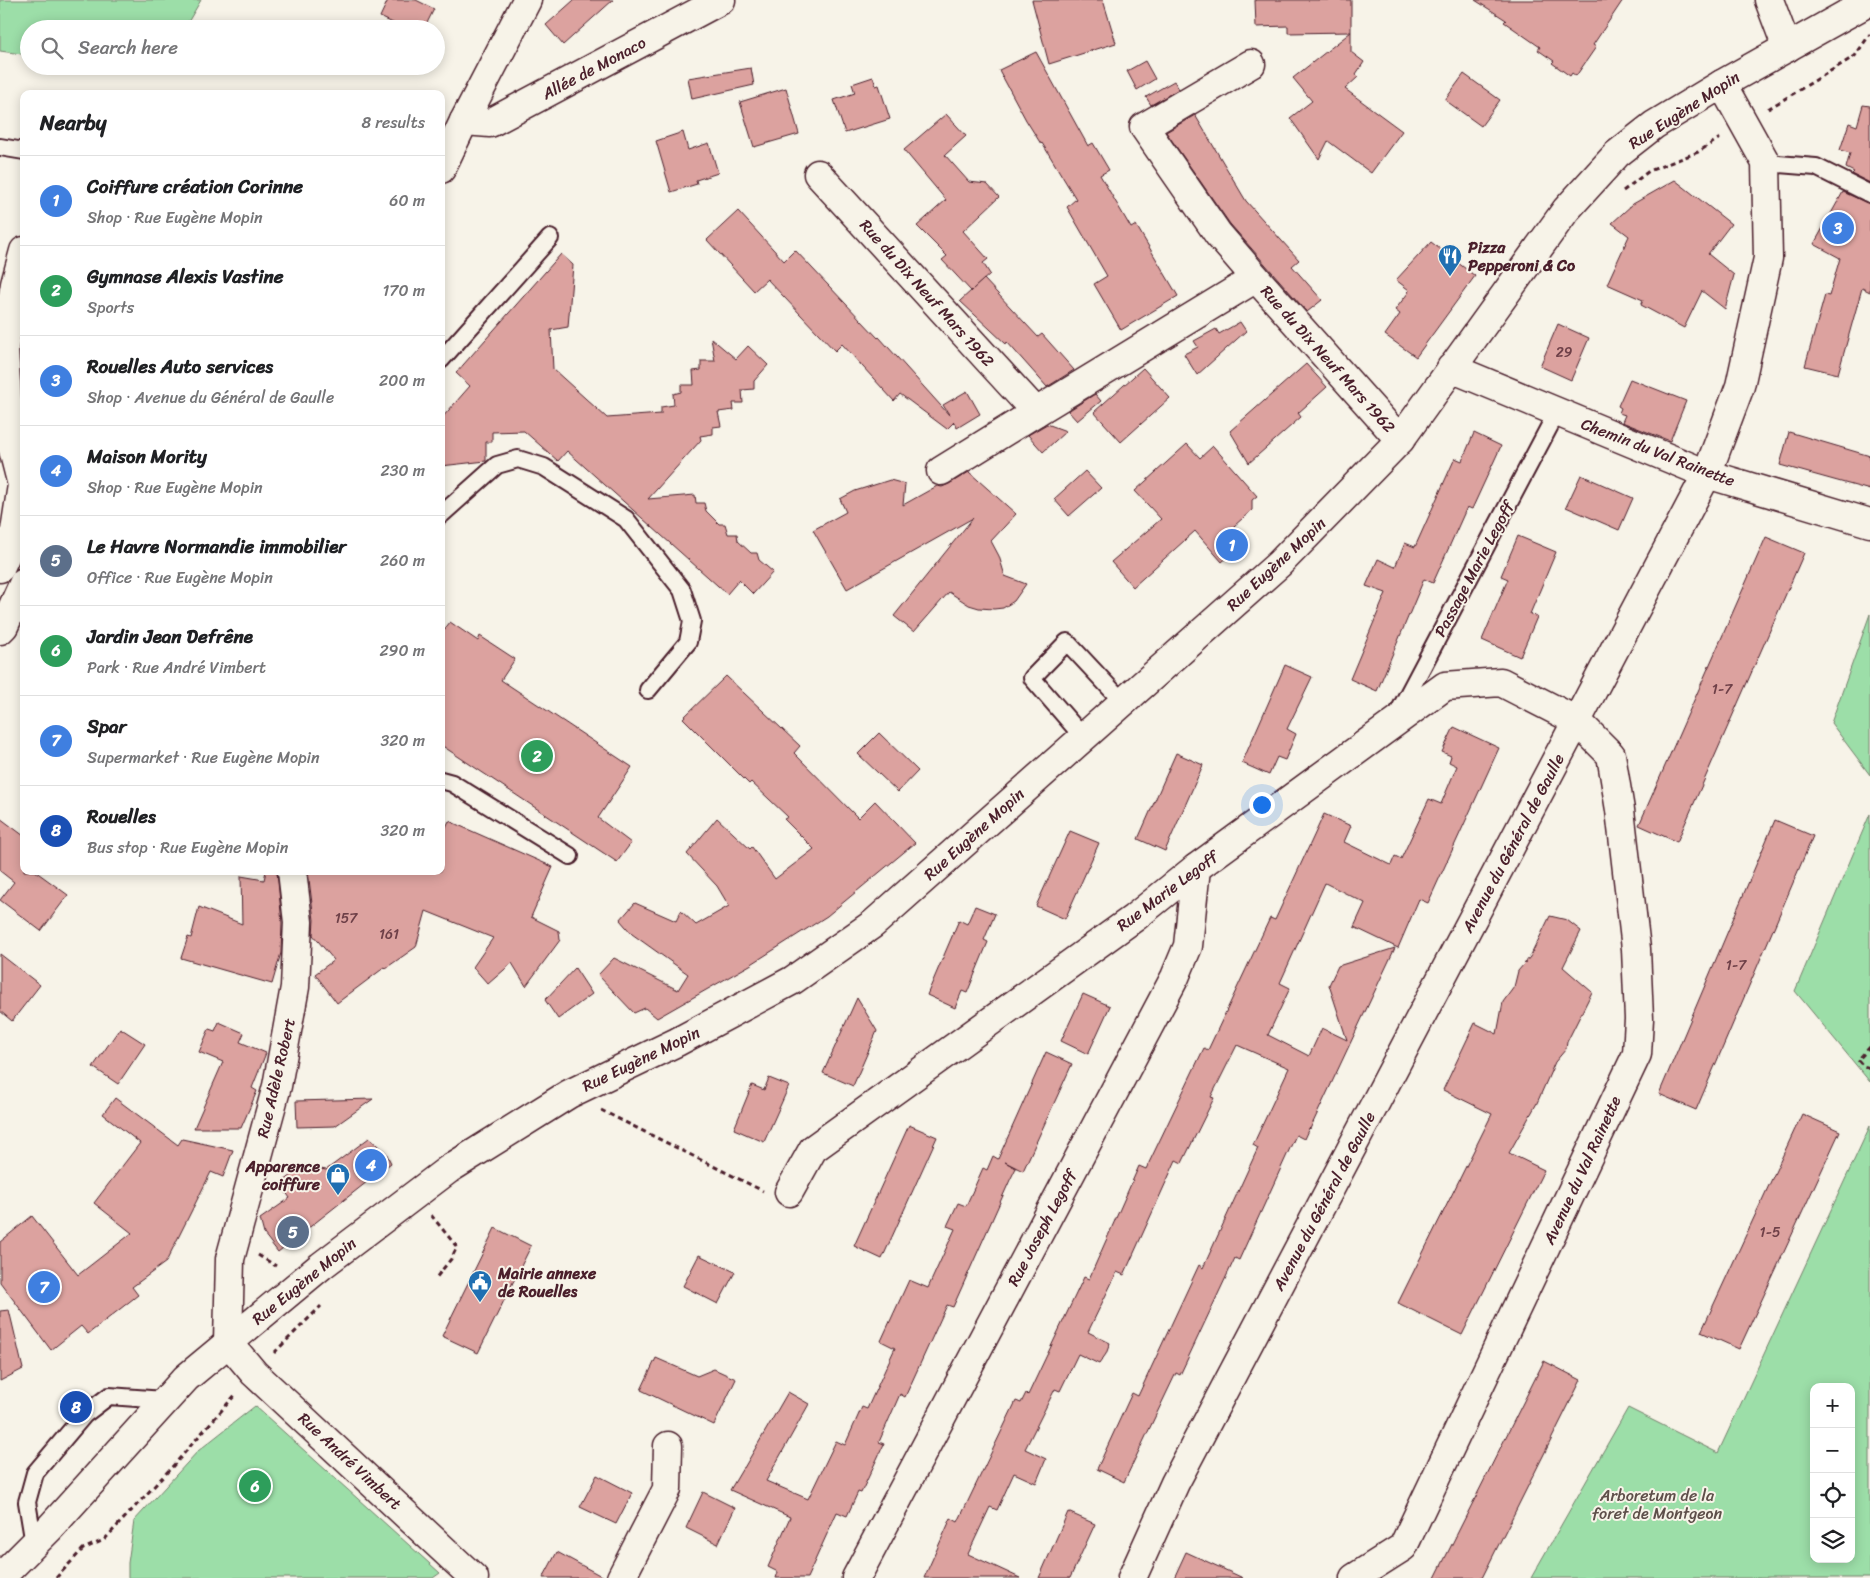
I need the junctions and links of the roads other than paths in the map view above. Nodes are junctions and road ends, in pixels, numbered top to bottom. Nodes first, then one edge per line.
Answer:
1 (527, 0) edge
2 (721, 0) edge
3 (1769, 0) edge
4 (1870, 1) edge
5 (1787, 48) junction
6 (1251, 64) dead end
7 (1722, 84) junction
8 (464, 121) junction
9 (0, 147) edge
10 (20, 150) edge
11 (445, 161) edge
12 (1766, 164) junction
13 (818, 174) dead end
14 (1870, 194) edge
15 (550, 238) dead end
16 (20, 266) edge
17 (1256, 278) junction
18 (445, 356) edge
19 (1452, 368) junction
20 (1036, 412) junction
21 (1557, 412) junction
22 (1400, 440) junction
23 (941, 471) dead end
24 (1707, 474) junction
25 (20, 475) edge
26 (20, 503) edge
27 (445, 511) edge
28 (1870, 523) edge
29 (0, 568) edge
30 (20, 591) edge
31 (0, 630) edge
32 (648, 690) dead end
33 (1123, 702) junction
34 (1578, 721) junction
35 (1391, 726) junction
36 (1083, 737) junction
37 (445, 781) edge
38 (570, 856) dead end
39 (1196, 868) junction
40 (292, 875) edge
41 (788, 1192) road end
42 (228, 1342) junction
43 (164, 1400) junction
44 (668, 1446) dead end
45 (34, 1544) junction
46 (0, 1578) edge
47 (474, 1578) edge
48 (620, 1578) edge
49 (856, 1578) edge
50 (1132, 1578) edge
51 (1354, 1578) edge

1 - 8 street
2 - 8 street, Allée de Monaco
3 - 5 street
4 - 5 street, Rue Eugène Mopin
5 - 7 street, Rue Eugène Mopin
6 - 17 street, Rue du Dix Neuf Mars 1962
7 - 12 street, Avenue du Général de Gaulle
7 - 19 street, Rue Eugène Mopin
8 - 11 street
9 - 10 lane
12 - 14 lane
12 - 24 street, Avenue du Général de Gaulle
13 - 20 street, Rue du Dix Neuf Mars 1962
15 - 18 lane
16 - 25 street
17 - 20 street, Rue du Dix Neuf Mars 1962
17 - 22 street, Rue du Dix Neuf Mars 1962
19 - 21 street, Chemin du Val Rainette
19 - 22 street, Rue Eugène Mopin
20 - 23 street, Rue du Dix Neuf Mars 1962
21 - 24 street, Chemin du Val Rainette
21 - 35 lane, Passage Marie Legoff
22 - 33 street, Rue Eugène Mopin
24 - 28 street, Chemin du Val Rainette
24 - 34 street, Avenue du Général de Gaulle
26 - 29 street
27 - 32 lane
30 - 31 street
33 - 36 street, Rue Eugène Mopin
33 - 36 lane
34 - 35 street, Rue Marie Legoff
34 - 50 street, Avenue du Général de Gaulle
34 - 51 street, Avenue du Val Rainette
35 - 39 street, Rue Marie Legoff
36 - 42 street, Rue Eugène Mopin
37 - 38 lane
39 - 41 street, Rue Marie Legoff
39 - 49 street, Rue Joseph Legoff
40 - 42 street, Rue Adèle Robert
42 - 43 street, Rue Eugène Mopin
42 - 47 street, Rue André Vimbert
43 - 45 street, Rue Eugène Mopin
43 - 45 lane
44 - 48 street
45 - 46 street, Rue Eugène Mopin

